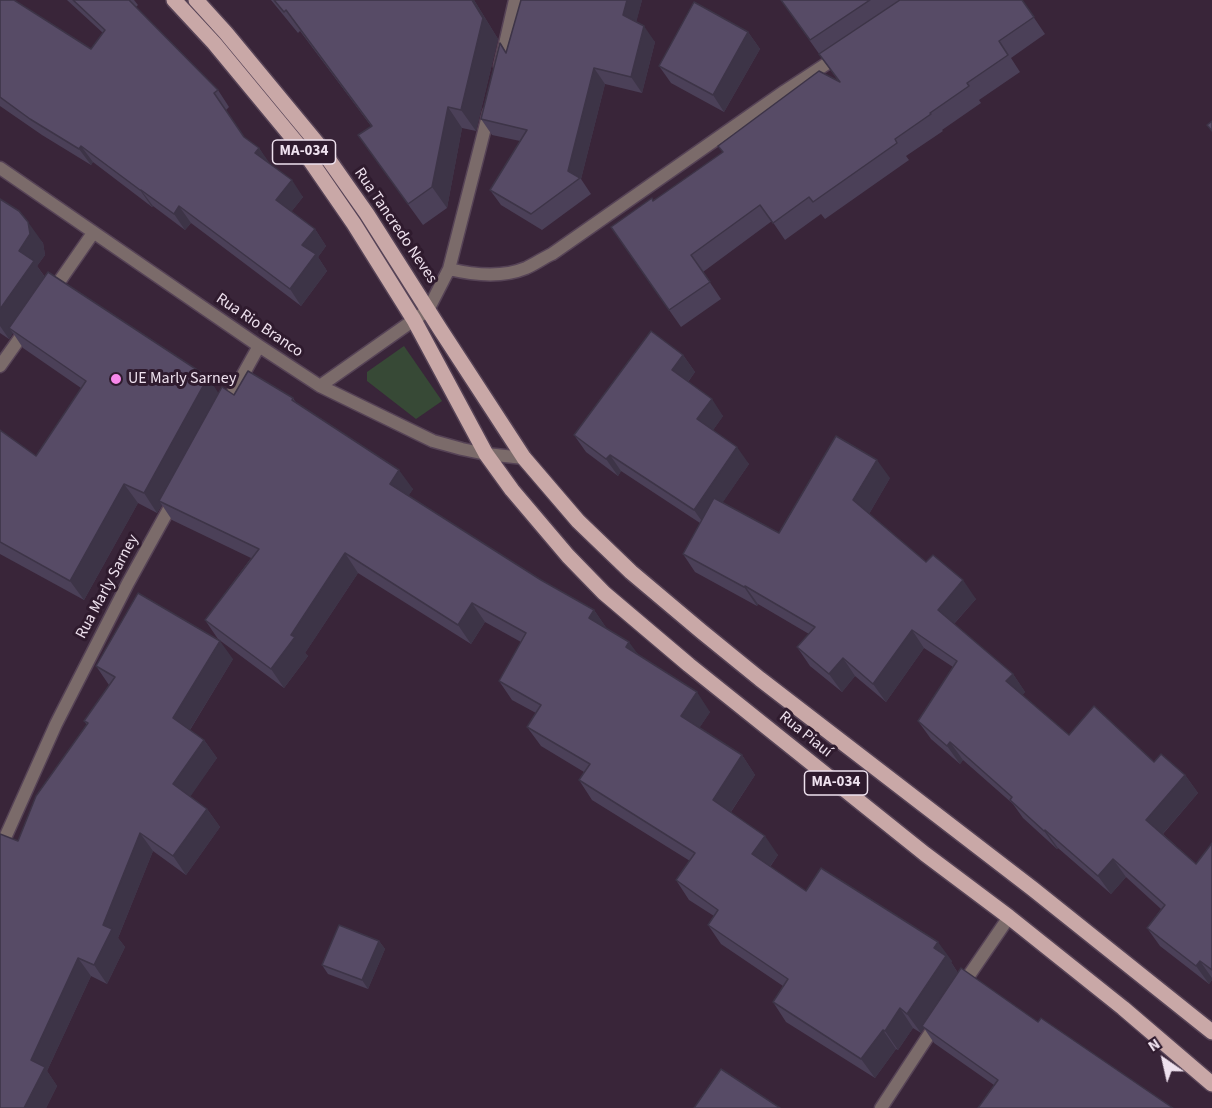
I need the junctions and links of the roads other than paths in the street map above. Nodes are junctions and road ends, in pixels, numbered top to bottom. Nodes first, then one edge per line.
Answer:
1 (174, 0) edge
2 (196, 0) edge
3 (515, 0) edge
4 (854, 46) edge
5 (497, 80) edge
6 (492, 102) edge
7 (0, 168) edge
8 (93, 233) junction
9 (449, 269) junction
10 (46, 300) edge
11 (428, 310) junction
12 (33, 319) edge
13 (414, 320) junction
14 (258, 346) junction
15 (0, 366) edge
16 (320, 386) junction
17 (219, 419) edge
18 (486, 454) junction
19 (524, 458) junction
20 (179, 491) edge
21 (0, 849) edge
22 (1009, 917) junction
23 (1212, 1032) edge
24 (1212, 1084) edge
25 (881, 1108) edge

1 - 13 main road, Rua Tancredo Neves / MA-034
2 - 11 main road, Rua Tancredo Neves / MA-034
3 - 5 street
4 - 9 street
6 - 9 street
7 - 8 street, Rua Rio Branco
8 - 10 street
8 - 14 street, Rua Rio Branco
9 - 11 street
11 - 13 street
11 - 19 main road, Rua Tancredo Neves / MA-034
12 - 15 street
13 - 16 street
13 - 18 main road, Rua Tancredo Neves / MA-034
14 - 16 street, Rua Rio Branco
14 - 17 street
16 - 18 street, Rua Rio Branco
18 - 19 street, Rua Rio Branco
18 - 22 main road, Rua Piauí / MA-034
19 - 23 main road, Rua Piauí / MA-034
20 - 21 street, Rua Marly Sarney
22 - 24 main road, Rua Piauí / MA-034
22 - 25 street

